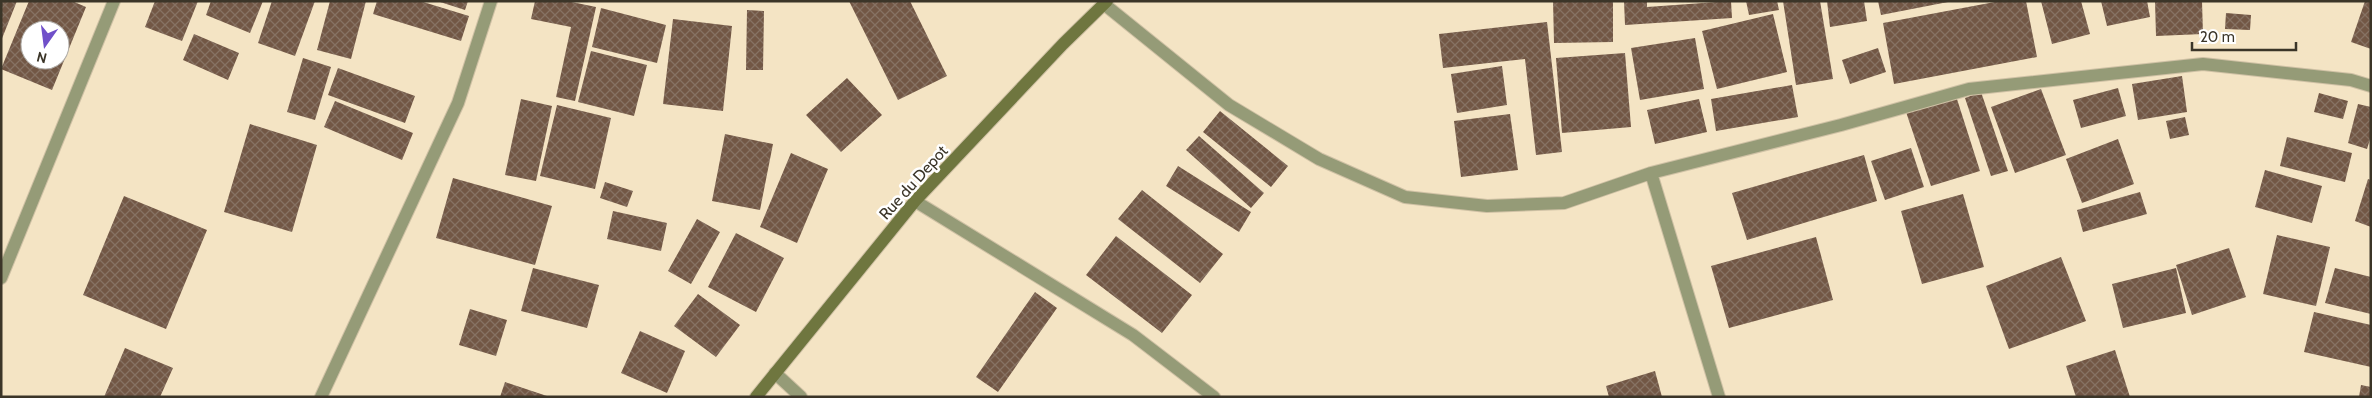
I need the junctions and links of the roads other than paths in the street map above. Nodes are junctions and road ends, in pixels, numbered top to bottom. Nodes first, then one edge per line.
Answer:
1 (114, 1) edge
2 (491, 1) edge
3 (1106, 3) edge
4 (2371, 86) edge
5 (1650, 173) junction
6 (915, 201) junction
7 (1, 278) edge
8 (775, 373) junction
9 (321, 397) edge
10 (756, 397) edge
11 (801, 397) edge
12 (1214, 397) edge
13 (1719, 397) edge

1 - 7 street
2 - 9 street
3 - 5 street
3 - 6 street, Rue du Depot
4 - 5 street
5 - 13 street
6 - 8 street, Rue du Depot
6 - 12 street
8 - 10 street, Rue du Depot
8 - 11 street

